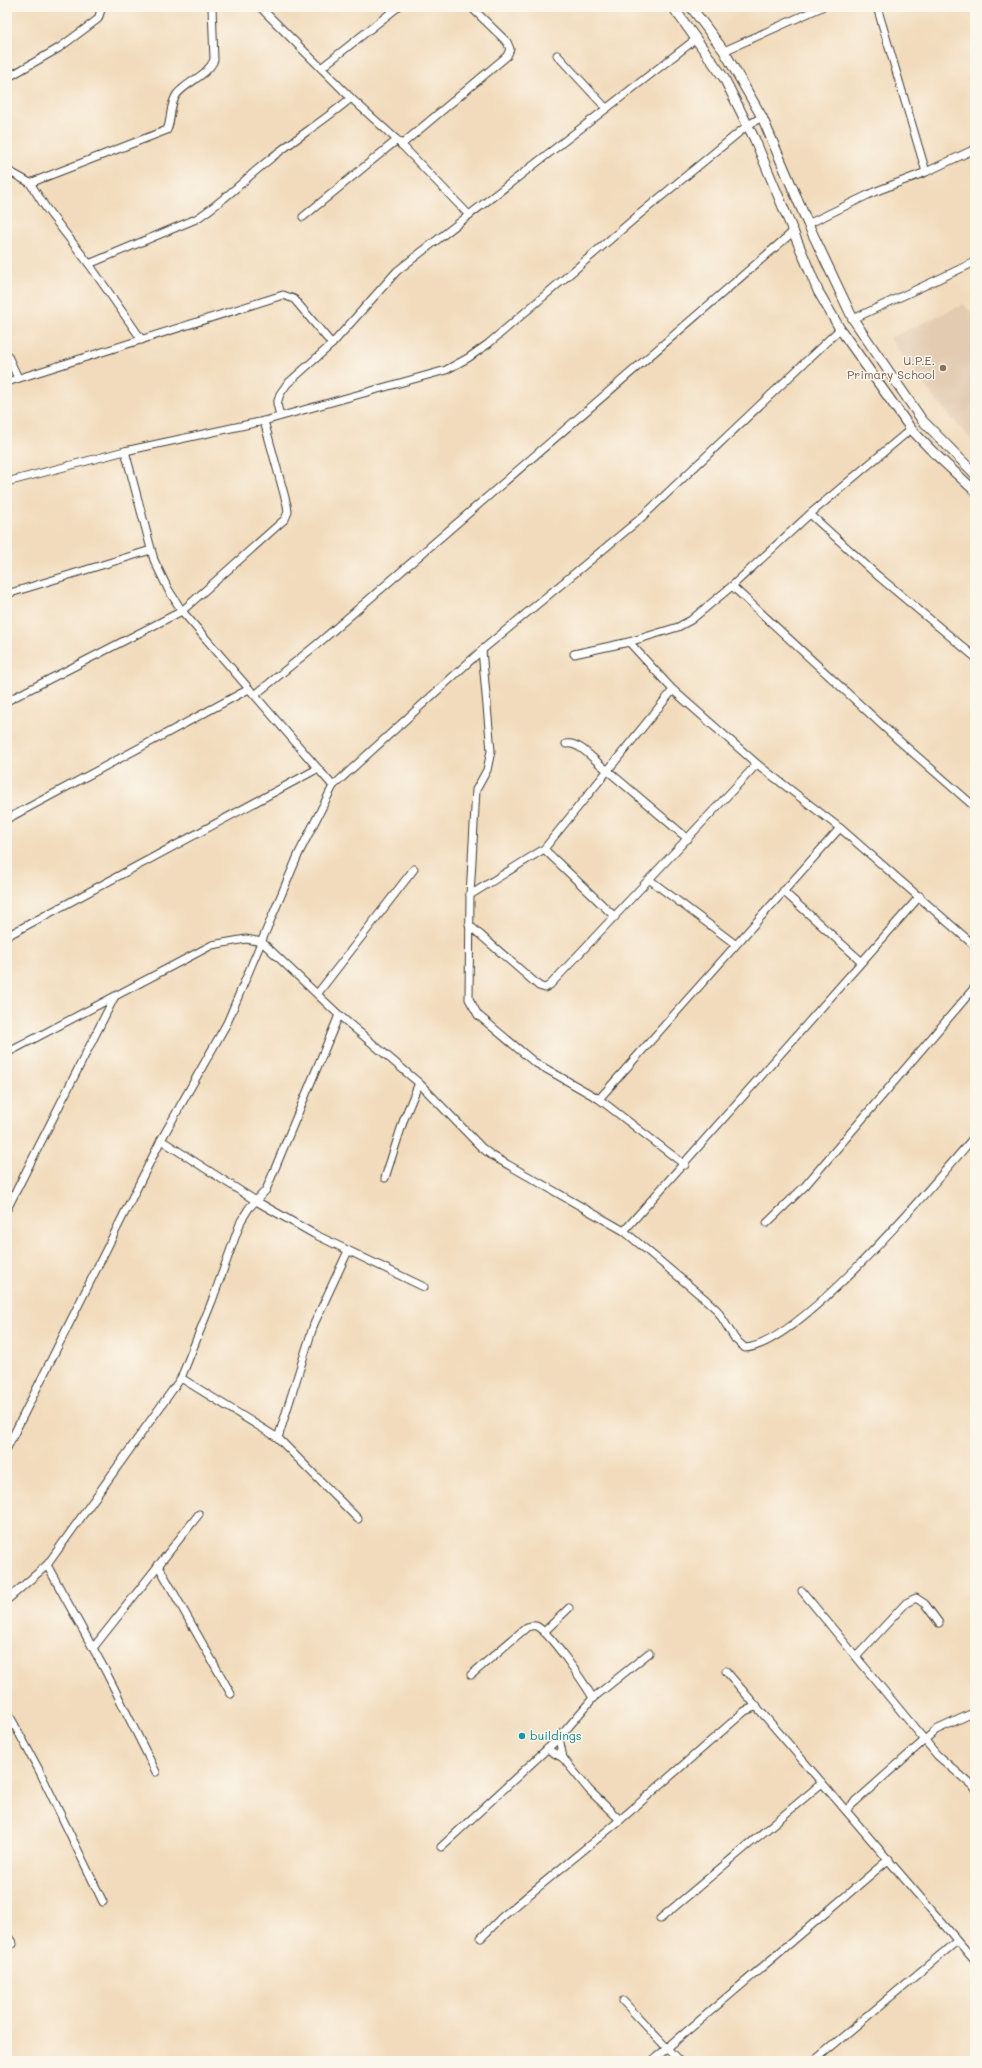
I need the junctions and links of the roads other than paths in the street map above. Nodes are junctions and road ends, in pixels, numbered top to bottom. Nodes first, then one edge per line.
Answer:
1 (102, 7) edge
2 (212, 7) edge
3 (260, 7) edge
4 (398, 7) edge
5 (471, 7) edge
6 (673, 7) edge
7 (691, 7) edge
8 (822, 7) edge
9 (877, 7) edge
10 (696, 39) junction
11 (724, 52) junction
12 (557, 55) dead end
13 (321, 68) junction
14 (7, 78) edge
15 (350, 98) junction
16 (606, 108) junction
17 (762, 117) junction
18 (748, 125) junction
19 (399, 142) junction
20 (975, 149) edge
21 (7, 170) edge
22 (926, 172) junction
23 (30, 183) junction
24 (468, 215) junction
25 (303, 217) dead end
26 (808, 224) junction
27 (794, 231) junction
28 (975, 262) edge
29 (89, 264) junction
30 (853, 319) junction
31 (840, 329) junction
32 (142, 340) junction
33 (332, 344) junction
34 (7, 354) edge
35 (18, 378) junction
36 (7, 382) edge
37 (280, 416) junction
38 (264, 421) junction
39 (911, 428) junction
40 (125, 451) junction
41 (975, 474) edge
42 (7, 482) edge
43 (975, 491) edge
44 (810, 514) junction
45 (151, 550) junction
46 (732, 586) junction
47 (7, 594) edge
48 (182, 611) junction
49 (629, 642) junction
50 (482, 650) junction
51 (574, 654) dead end
52 (975, 657) edge
53 (249, 689) junction
54 (673, 690) junction
55 (255, 696) junction
56 (7, 701) edge
57 (566, 744) dead end
58 (757, 764) junction
59 (317, 769) junction
60 (607, 770) junction
61 (333, 786) junction
62 (975, 807) edge
63 (7, 820) edge
64 (840, 828) junction
65 (688, 839) junction
66 (544, 849) junction
67 (414, 869) dead end
68 (650, 880) junction
69 (783, 891) junction
70 (470, 896) junction
71 (920, 896) junction
72 (616, 917) junction
73 (470, 925) junction
74 (7, 936) edge
75 (262, 942) junction
76 (735, 944) junction
77 (975, 946) edge
78 (861, 962) junction
79 (975, 987) edge
80 (318, 993) junction
81 (114, 998) junction
82 (339, 1015) junction
83 (7, 1053) edge
84 (419, 1083) junction
85 (599, 1099) junction
86 (975, 1136) edge
87 (161, 1140) junction
88 (685, 1165) junction
89 (385, 1178) dead end
90 (256, 1202) junction
91 (7, 1207) edge
92 (767, 1223) dead end
93 (624, 1231) junction
94 (348, 1251) junction
95 (424, 1287) dead end
96 (181, 1378) junction
97 (278, 1438) junction
98 (7, 1448) edge
99 (199, 1514) dead end
100 (358, 1519) dead end
101 (47, 1565) junction
102 (158, 1565) junction
103 (802, 1591) dead end
104 (7, 1600) edge
105 (569, 1608) dead end
106 (939, 1623) dead end
107 (544, 1632) junction
108 (93, 1648) junction
109 (649, 1653) dead end
110 (856, 1656) junction
111 (726, 1671) dead end
112 (471, 1675) dead end
113 (231, 1694) dead end
114 (593, 1698) junction
115 (757, 1706) junction
116 (7, 1711) edge
117 (975, 1712) edge
118 (14, 1724) junction
119 (7, 1728) edge
120 (560, 1738) junction
121 (926, 1739) junction
122 (548, 1749) junction
123 (563, 1758) junction
124 (156, 1772) dead end
125 (822, 1783) junction
126 (975, 1788) edge
127 (846, 1810) junction
128 (620, 1820) junction
129 (440, 1847) dead end
130 (889, 1859) junction
131 (104, 1902) dead end
132 (660, 1919) dead end
133 (7, 1935) edge
134 (481, 1938) dead end
135 (957, 1941) junction
136 (13, 1944) dead end
137 (975, 1961) edge
138 (623, 2001) dead end
139 (668, 2048) junction
140 (652, 2061) edge
141 (679, 2061) edge
142 (814, 2061) edge

1 - 14 street
2 - 23 street
3 - 13 street
4 - 13 street
5 - 19 street
6 - 10 street
7 - 11 street
8 - 11 street
9 - 22 street
10 - 16 street
10 - 18 street
11 - 17 street
12 - 16 street
13 - 15 street
15 - 19 street
15 - 29 street
16 - 24 street
17 - 18 street
17 - 26 street
18 - 27 street
18 - 37 street
19 - 24 street
19 - 25 street
20 - 22 street
21 - 23 street
22 - 26 street
23 - 29 street
24 - 33 street
26 - 30 street
27 - 31 street
27 - 55 street
28 - 30 street
29 - 32 street
30 - 41 street
31 - 39 street
31 - 50 street
32 - 33 street
32 - 35 street
33 - 37 street
34 - 35 street
35 - 36 street
37 - 38 street
38 - 40 street
38 - 48 street
39 - 43 street
39 - 44 street
40 - 42 street
40 - 45 street
44 - 46 street
44 - 52 street
45 - 47 street
45 - 48 street
46 - 49 street
46 - 62 street
48 - 53 street
48 - 56 street
49 - 51 street
49 - 54 street
50 - 61 street
50 - 70 street
53 - 55 street
53 - 63 street
54 - 58 street
54 - 60 street
55 - 59 street
57 - 60 street
58 - 64 street
58 - 65 street
59 - 61 street
59 - 74 street
60 - 65 street
60 - 66 street
61 - 75 street
64 - 69 street
64 - 71 street
65 - 68 street
66 - 70 street
66 - 72 street
67 - 80 street
68 - 72 street
68 - 76 street
69 - 76 street
69 - 78 street
70 - 73 street
71 - 77 street
71 - 78 street
72 - 73 street
73 - 85 street
75 - 80 street
75 - 81 street
75 - 87 street
76 - 85 street
78 - 88 street
79 - 92 street
80 - 82 street
81 - 83 street
81 - 91 street
82 - 84 street
82 - 90 street
84 - 89 street
84 - 93 street
85 - 88 street
86 - 93 street
87 - 90 street
87 - 98 street
88 - 93 street
90 - 94 street
90 - 96 street
94 - 95 street
94 - 97 street
96 - 97 street
96 - 101 street
97 - 100 street
99 - 102 street
101 - 104 street
101 - 108 street
102 - 108 street
102 - 113 street
103 - 110 street
105 - 107 street
106 - 110 street
107 - 112 street
107 - 114 street
108 - 124 street
109 - 114 street
110 - 121 street
111 - 115 street
114 - 120 street
115 - 125 street
115 - 128 street
116 - 118 street
117 - 121 street
118 - 119 street
118 - 131 street
120 - 122 street
120 - 123 street
121 - 126 street
121 - 127 street
122 - 123 street
122 - 129 street
123 - 128 street
125 - 127 street
125 - 132 street
127 - 130 street
128 - 134 street
130 - 135 street
130 - 139 street
133 - 136 street
135 - 137 street
135 - 142 street
138 - 139 street
139 - 140 street
139 - 141 street

